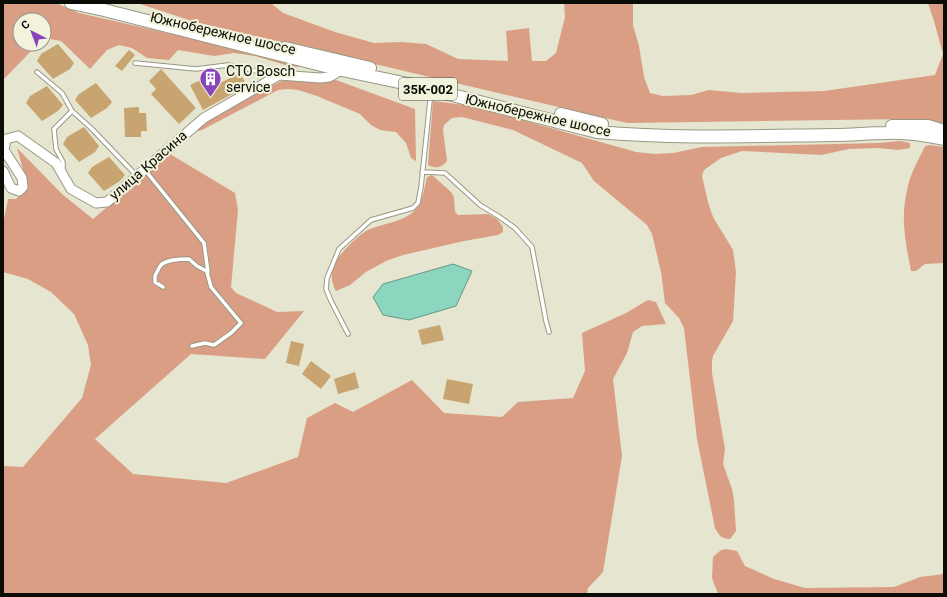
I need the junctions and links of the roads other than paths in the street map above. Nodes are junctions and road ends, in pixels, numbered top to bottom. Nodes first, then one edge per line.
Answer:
1 (71, 3) edge
2 (98, 4) edge
3 (135, 63) dead end
4 (339, 65) junction
5 (37, 72) dead end
6 (279, 76) junction
7 (431, 90) junction
8 (521, 108) junction
9 (72, 111) junction
10 (944, 131) edge
11 (944, 139) edge
12 (144, 169) junction
13 (3, 171) edge
14 (422, 172) junction
15 (64, 176) junction
16 (137, 176) junction
17 (207, 272) junction
18 (163, 287) dead end
19 (549, 332) dead end
20 (348, 334) dead end
21 (192, 346) dead end

1 - 4 highway, Южнобережное шоссе
2 - 4 highway, Южнобережное шоссе
3 - 6 lane
4 - 6 street
4 - 7 highway, Южнобережное шоссе / 35К-002
4 - 8 highway, Южнобережное шоссе / 35К-002
5 - 9 lane
6 - 12 street, улица Красина
7 - 8 highway, Южнобережное шоссе / 35К-002
7 - 14 lane
8 - 10 highway, Южнобережное шоссе
8 - 11 highway, Южнобережное шоссе
9 - 15 lane
9 - 16 lane
12 - 16 street, улица Красина
12 - 17 lane
13 - 15 street, улица Красина
14 - 19 lane
14 - 20 lane
15 - 16 street, улица Красина
17 - 18 lane
17 - 21 lane

